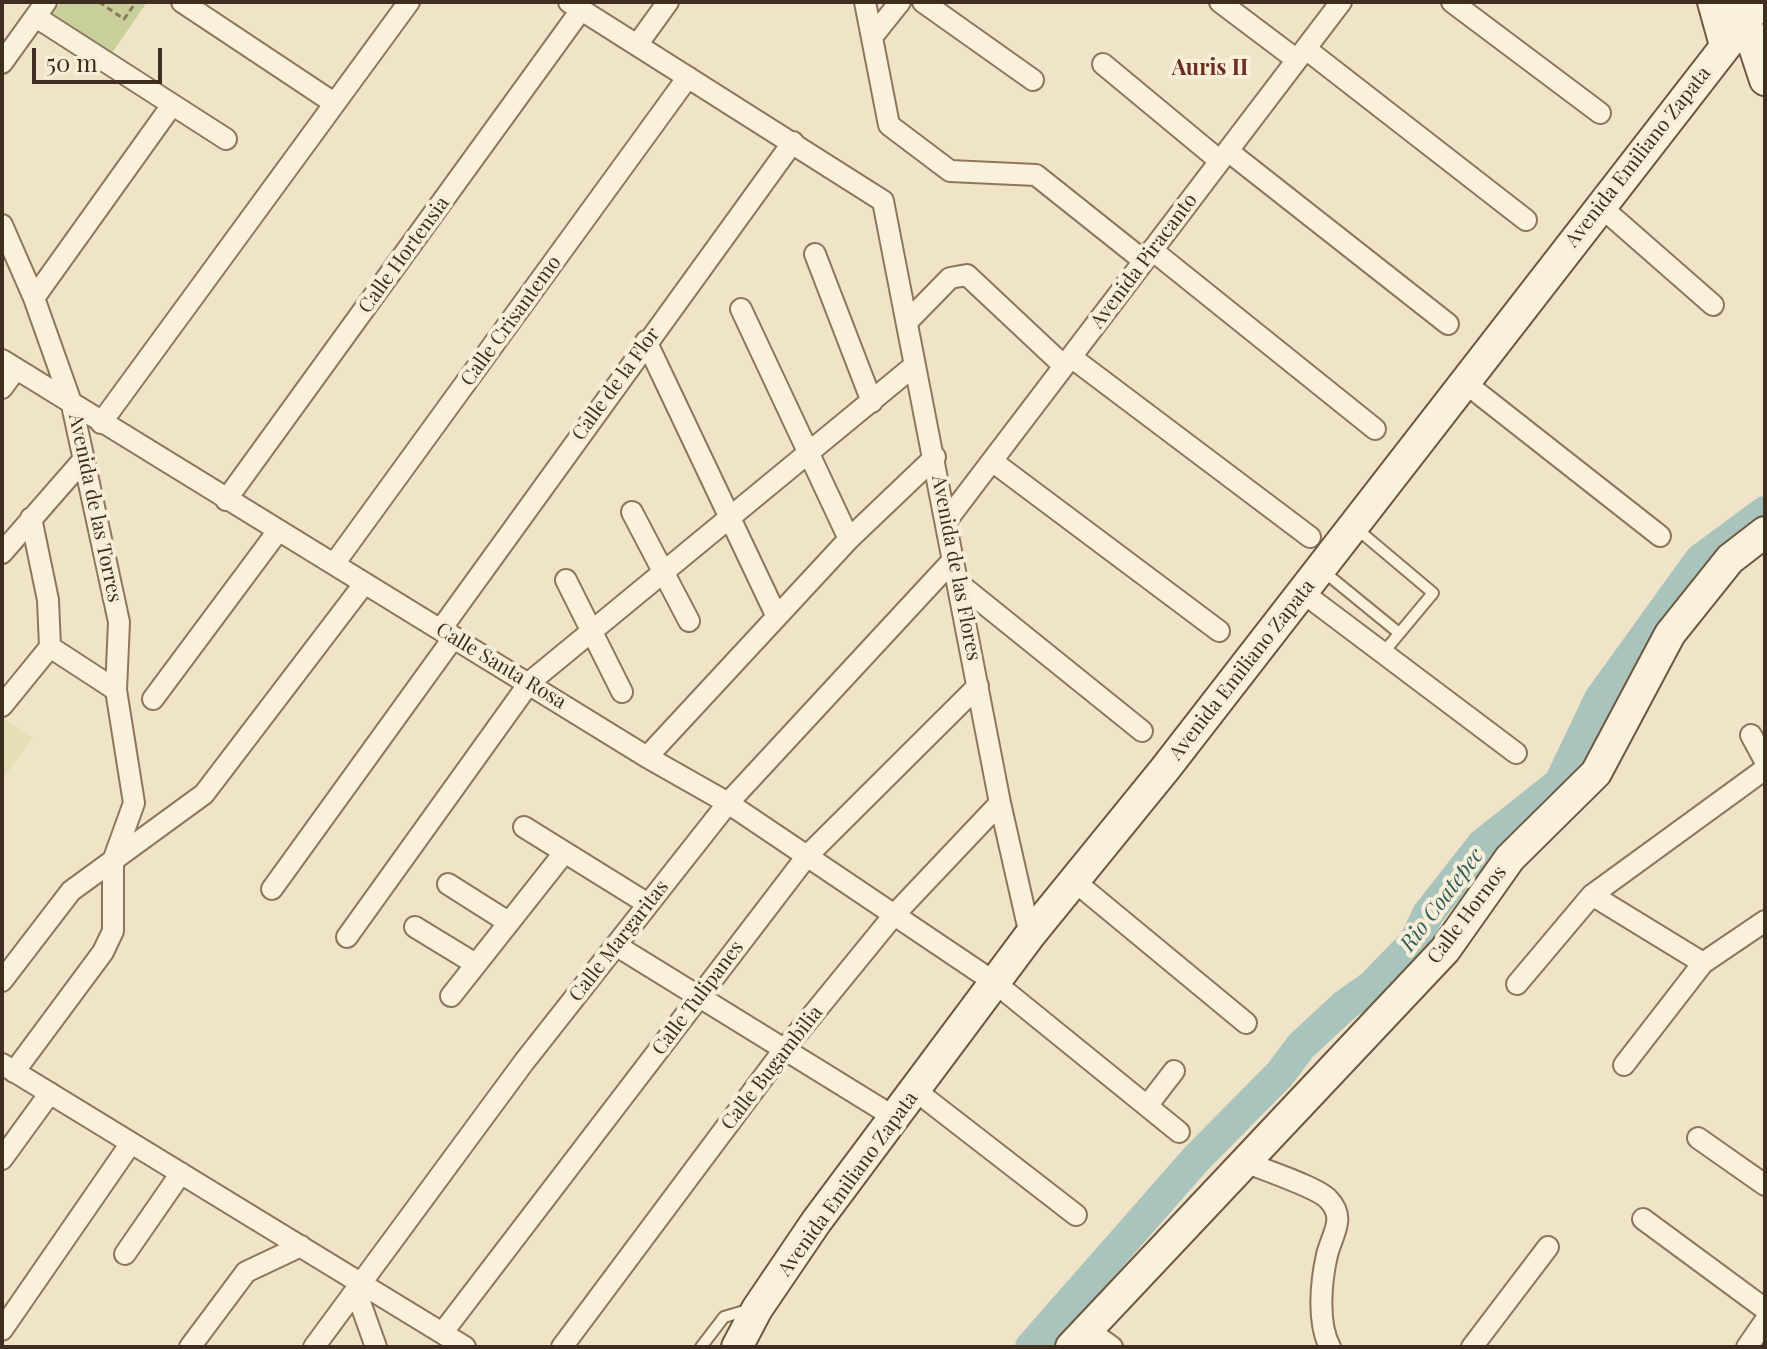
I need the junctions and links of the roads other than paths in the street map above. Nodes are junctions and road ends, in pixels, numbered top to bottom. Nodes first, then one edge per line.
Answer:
1 (182, 2) edge
2 (409, 2) edge
3 (668, 2) edge
4 (865, 2) edge
5 (900, 2) edge
6 (923, 2) edge
7 (1220, 2) edge
8 (1341, 2) edge
9 (1452, 2) edge
10 (1713, 2) edge
11 (575, 6) edge
12 (1748, 8) edge
13 (41, 9) edge
14 (872, 37) junction
15 (637, 45) junction
16 (1725, 45) junction
17 (1301, 54) junction
18 (2, 63) edge
19 (1103, 64) dead end
20 (688, 77) junction
21 (1033, 80) dead end
22 (1765, 80) edge
23 (334, 103) junction
24 (172, 105) junction
25 (1600, 113) dead end
26 (226, 139) dead end
27 (793, 142) junction
28 (1224, 156) junction
29 (1600, 206) junction
30 (1526, 220) dead end
31 (2, 225) edge
32 (815, 254) dead end
33 (1148, 256) junction
34 (34, 298) junction
35 (1713, 305) dead end
36 (741, 309) dead end
37 (907, 322) junction
38 (1448, 324) dead end
39 (646, 341) junction
40 (1068, 362) junction
41 (9, 365) edge
42 (915, 365) junction
43 (1464, 382) junction
44 (2, 388) edge
45 (872, 402) junction
46 (72, 405) junction
47 (101, 423) junction
48 (1375, 429) dead end
49 (809, 453) junction
50 (935, 457) junction
51 (84, 459) junction
52 (992, 461) junction
53 (226, 500) junction
54 (632, 512) dead end
55 (31, 518) junction
56 (730, 518) junction
57 (947, 520) junction
58 (1352, 526) junction
59 (278, 531) junction
60 (1765, 532) edge
61 (1660, 536) dead end
62 (1310, 537) dead end
63 (849, 539) junction
64 (2, 553) edge
65 (953, 560) junction
66 (334, 564) junction
67 (664, 571) junction
68 (566, 580) dead end
69 (1311, 580) junction
70 (957, 582) junction
71 (364, 584) junction
72 (776, 615) junction
73 (689, 621) dead end
74 (593, 631) junction
75 (1219, 631) dead end
76 (447, 633) junction
77 (1399, 633) junction
78 (50, 647) junction
79 (1383, 653) junction
80 (530, 682) junction
81 (978, 686) junction
82 (116, 690) junction
83 (622, 692) dead end
84 (153, 699) dead end
85 (2, 706) edge
86 (1142, 731) dead end
87 (1751, 735) dead end
88 (1516, 753) dead end
89 (647, 757) junction
90 (1765, 761) edge
91 (1765, 769) edge
92 (134, 803) junction
93 (728, 803) junction
94 (1000, 803) junction
95 (166, 823) junction
96 (524, 827) dead end
97 (564, 853) junction
98 (807, 856) junction
99 (113, 861) junction
100 (1073, 880) junction
101 (448, 884) dead end
102 (272, 889) dead end
103 (1592, 895) junction
104 (648, 904) junction
105 (894, 915) junction
106 (1765, 921) edge
107 (508, 922) junction
108 (415, 927) dead end
109 (1030, 935) junction
110 (347, 937) dead end
111 (617, 946) junction
112 (474, 963) junction
113 (1703, 963) junction
114 (2, 981) edge
115 (994, 982) junction
116 (1517, 984) dead end
117 (451, 996) dead end
118 (698, 998) junction
119 (1246, 1023) dead end
120 (783, 1051) junction
121 (1624, 1065) dead end
122 (8, 1068) edge
123 (1174, 1071) dead end
124 (916, 1091) junction
125 (50, 1093) junction
126 (1147, 1106) junction
127 (894, 1117) junction
128 (1179, 1132) dead end
129 (1698, 1138) dead end
130 (131, 1143) junction
131 (2, 1159) edge
132 (1243, 1161) junction
133 (181, 1173) junction
134 (1765, 1185) edge
135 (1076, 1215) dead end
136 (1643, 1219) dead end
137 (301, 1246) junction
138 (1548, 1247) dead end
139 (125, 1254) dead end
140 (359, 1287) junction
141 (757, 1309) junction
142 (1765, 1309) edge
143 (1765, 1321) edge
144 (2, 1330) edge
145 (443, 1332) junction
146 (1079, 1338) edge
147 (190, 1347) edge
148 (314, 1347) edge
149 (376, 1347) edge
150 (465, 1347) edge
151 (562, 1347) edge
152 (701, 1347) edge
153 (737, 1347) edge
154 (1112, 1347) edge
155 (1330, 1347) edge
156 (1472, 1347) edge
157 (1747, 1347) edge

1 - 23 street
2 - 23 street
3 - 15 street
4 - 14 street
5 - 14 street
6 - 21 street
7 - 17 street
8 - 17 street, Avenida Piracanto
9 - 25 street
10 - 16 main road
11 - 15 street
11 - 53 street, Calle Hortensia
12 - 16 main road, Avenida Emiliano Zapata
12 - 22 main road
13 - 18 street
13 - 24 street
14 - 33 street
15 - 20 street
16 - 29 main road, Avenida Emiliano Zapata
17 - 28 street, Avenida Piracanto
17 - 30 street
19 - 28 street
20 - 27 street
20 - 66 street, Calle Crisantemo
23 - 47 street
24 - 26 street
24 - 34 street
27 - 37 street, Avenida de las Flores
27 - 39 street, Calle de la Flor
28 - 33 street, Avenida Piracanto
28 - 38 street
29 - 35 street
29 - 43 main road, Avenida Emiliano Zapata
31 - 34 street, Avenida de las Torres
32 - 45 street
33 - 40 street, Avenida Piracanto
33 - 48 street
34 - 46 street, Avenida de las Torres
36 - 49 street
37 - 40 street
37 - 42 street, Avenida de las Flores
39 - 56 street
39 - 76 street, Calle de la Flor
40 - 52 street, Avenida Piracanto
40 - 62 street
41 - 44 street
41 - 46 street, Calle Santa Rosa
42 - 45 street
42 - 50 street, Avenida de las Flores
43 - 58 main road, Avenida Emiliano Zapata
43 - 61 street
45 - 49 street
46 - 47 street, Calle Santa Rosa
46 - 51 street, Avenida de las Torres
47 - 53 street, Calle Santa Rosa
49 - 56 street
49 - 63 street
50 - 57 street, Avenida de las Flores
50 - 63 street
51 - 55 street
51 - 82 street, Avenida de las Torres
52 - 57 street, Avenida Piracanto
52 - 75 street
53 - 59 street, Calle Santa Rosa
54 - 67 street
55 - 64 street
55 - 78 street
56 - 67 street
56 - 72 street
57 - 65 street, Avenida de las Flores
58 - 69 main road, Avenida Emiliano Zapata
58 - 77 lane
59 - 66 street, Calle Santa Rosa
59 - 84 street
60 - 132 main road, Calle Hornos
63 - 72 street
65 - 70 street, Avenida de las Flores
65 - 93 street, Calle Margaritas
66 - 71 street, Calle Santa Rosa
67 - 73 street
67 - 74 street
68 - 74 street
69 - 77 lane
69 - 79 street
69 - 100 main road, Avenida Emiliano Zapata
70 - 81 street, Avenida de las Flores
70 - 86 street
71 - 76 street, Calle Santa Rosa
71 - 95 street
72 - 89 street
74 - 80 street
74 - 83 street
76 - 80 street, Calle Santa Rosa
76 - 102 street, Calle de la Flor
77 - 79 lane
78 - 82 street
78 - 85 street
79 - 88 street
80 - 89 street, Calle Santa Rosa
80 - 110 street
81 - 94 street, Avenida de las Flores
81 - 98 street, Calle Tulipanes
82 - 92 street, Avenida de las Torres
87 - 90 street
89 - 93 street, Calle Santa Rosa
91 - 103 street
92 - 95 street
92 - 99 street
93 - 98 street, Calle Santa Rosa
93 - 104 street, Calle Margaritas
94 - 105 street, Calle Bugambilia
94 - 109 street, Avenida de las Flores
95 - 99 street
96 - 97 street
97 - 104 street
97 - 107 street
98 - 105 street, Calle Santa Rosa
98 - 118 street, Calle Tulipanes
99 - 114 street
99 - 122 street
100 - 109 main road, Avenida Emiliano Zapata
100 - 119 street
101 - 107 street
103 - 113 street
103 - 116 street
104 - 111 street, Calle Margaritas
105 - 115 street, Calle Santa Rosa
105 - 120 street, Calle Bugambilia
106 - 113 street
107 - 112 street
108 - 112 street
109 - 115 main road, Avenida Emiliano Zapata
111 - 118 street
111 - 140 street, Calle Margaritas
112 - 117 street
113 - 121 street
115 - 124 main road, Avenida Emiliano Zapata
115 - 126 street, Calle Santa Rosa
118 - 120 street
118 - 145 street, Calle Tulipanes
120 - 127 street
120 - 151 street, Calle Bugambilia
122 - 125 street
123 - 126 street
124 - 127 main road, Avenida Emiliano Zapata
124 - 135 street
125 - 130 street
125 - 131 street
126 - 128 street, Calle Santa Rosa
127 - 141 main road, Avenida Emiliano Zapata
129 - 134 street
130 - 133 street
130 - 144 street
132 - 146 main road, Calle Hornos
132 - 155 street
133 - 137 street
133 - 139 street
136 - 142 street
137 - 140 street
137 - 147 street
138 - 156 street
140 - 145 street
140 - 148 street, Calle Margaritas
140 - 149 street
141 - 152 lane
141 - 153 main road, Avenida Emiliano Zapata
143 - 157 street
145 - 150 street
146 - 154 street

